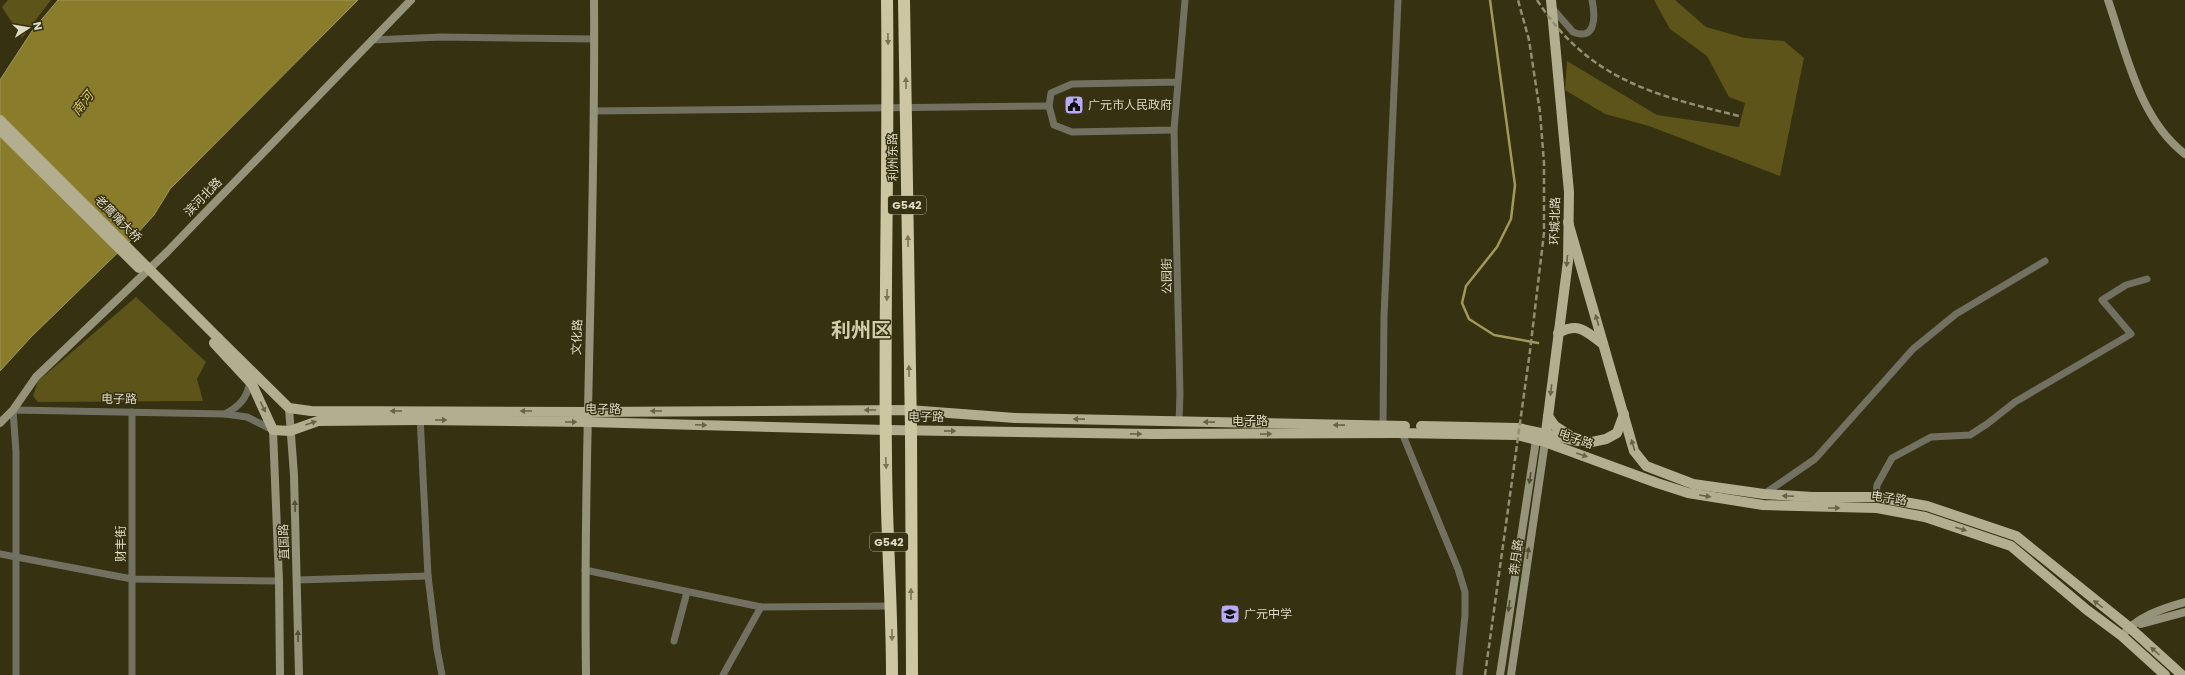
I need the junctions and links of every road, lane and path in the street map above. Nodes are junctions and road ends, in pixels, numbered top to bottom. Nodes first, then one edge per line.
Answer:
1 (411, 0) edge
2 (594, 0) edge
3 (887, 0) edge
4 (904, 0) edge
5 (1185, 0) edge
6 (1398, 0) edge
7 (1592, 0) edge
8 (2108, 0) edge
9 (1552, 5) edge
10 (594, 39) junction
11 (372, 40) junction
12 (1178, 82) junction
13 (1049, 106) junction
14 (889, 108) junction
15 (906, 108) junction
16 (594, 111) junction
17 (0, 120) edge
18 (0, 130) edge
19 (1174, 130) junction
20 (2185, 154) edge
21 (1568, 222) junction
22 (2045, 261) dead end
23 (2147, 279) dead end
24 (1558, 333) junction
25 (216, 340) junction
26 (1603, 344) junction
27 (250, 382) junction
28 (289, 408) junction
29 (13, 410) junction
30 (886, 410) junction
31 (909, 410) junction
32 (132, 412) junction
33 (225, 414) junction
34 (1624, 414) junction
35 (420, 415) junction
36 (1548, 416) junction
37 (587, 417) junction
38 (1179, 422) junction
39 (0, 423) edge
40 (1383, 426) junction
41 (273, 430) junction
42 (886, 430) junction
43 (911, 430) junction
44 (290, 431) junction
45 (1402, 433) junction
46 (1542, 438) junction
47 (1578, 441) junction
48 (1764, 494) junction
49 (1876, 497) junction
50 (0, 554) edge
51 (17, 557) junction
52 (584, 570) junction
53 (428, 576) junction
54 (132, 579) junction
55 (297, 580) junction
56 (279, 581) junction
57 (687, 592) junction
58 (2185, 602) edge
59 (892, 606) junction
60 (761, 607) junction
61 (2185, 612) edge
62 (2129, 627) junction
63 (2122, 636) junction
64 (674, 641) dead end
65 (16, 675) edge
66 (132, 675) edge
67 (280, 675) edge
68 (299, 675) edge
69 (442, 675) edge
70 (586, 675) edge
71 (724, 675) edge
72 (892, 675) edge
73 (912, 675) edge
74 (1459, 675) edge
75 (1500, 675) edge
76 (1511, 675) edge
77 (2165, 675) edge
78 (2182, 675) edge

1 - 11 street, 滨河北路
2 - 10 street, 文化路
3 -> 14 highway, 利州东路 / G542
15 -> 4 highway, 利州东路 / G542
5 - 12 street
6 - 40 street
7 - 9 street
8 - 20 street
9 - 21 main road, 环城北路
10 - 11 street
10 - 16 street, 文化路
11 - 29 street, 滨河北路
12 - 13 street
12 - 19 street, 公园街
13 - 15 street
13 - 19 street
14 - 15 street
14 - 16 street
14 -> 30 highway, 利州东路 / G542
31 -> 15 highway, 利州东路 / G542
16 - 37 street, 文化路
17 - 25 main road, 老鹰嘴大桥, bridge
18 - 25 main road, 老鹰嘴大桥, bridge
19 - 38 street, 公园街
21 -> 24 main road, 环城北路
26 -> 21 main road, 电子路
22 - 48 street
23 - 49 street
24 - 26 main road
24 -> 36 main road, 环城北路
25 - 27 main road
25 - 28 main road
26 - 34 main road, 电子路
27 - 33 street
27 -> 41 main road
35 -> 28 main road, 电子路
28 - 44 street, 苴国路
29 - 32 street, 电子路
29 - 39 street, 滨河北路
29 - 51 street
30 - 31 main road, 电子路
30 -> 37 main road, 电子路
30 - 42 highway, G542
38 -> 31 main road, 电子路
31 - 43 highway, G542
32 - 33 street, 电子路
32 - 54 street, 财丰街
33 - 41 street, 电子路
34 - 47 main road
48 -> 34 main road, 电子路
35 - 37 main road, 电子路
44 -> 35 main road, 电子路
35 - 53 street
36 - 46 main road, 环城北路
36 - 47 main road
37 -> 42 main road, 电子路
37 - 52 street, 文化路
40 -> 38 main road, 电子路
40 - 46 main road, 电子路
41 - 44 main road, 电子路
41 - 56 street, 苴国路
42 - 43 main road, 电子路
42 -> 59 highway, G542
43 -> 45 main road, 电子路
73 -> 43 highway, G542
55 -> 44 street, 苴国路
45 - 46 main road, 电子路
45 - 74 street
46 - 47 main road
46 -> 63 main road, 电子路
46 -> 75 street
76 -> 46 street, 奔月路
49 -> 48 main road, 电子路
62 -> 49 main road, 电子路
50 - 51 street
51 - 54 street
51 - 65 street
52 - 57 street
52 - 70 street, 文化路
53 - 55 street
53 - 69 street
54 - 56 street
54 - 66 street, 财丰街
68 -> 55 street, 苴国路
56 - 67 street, 苴国路
57 - 60 street
57 - 64 street
58 - 62 street
59 - 60 street
59 -> 72 highway, G542
60 - 71 street
61 - 62 street
62 - 63 street
78 -> 62 main road, 电子路
63 - 77 main road, 电子路

